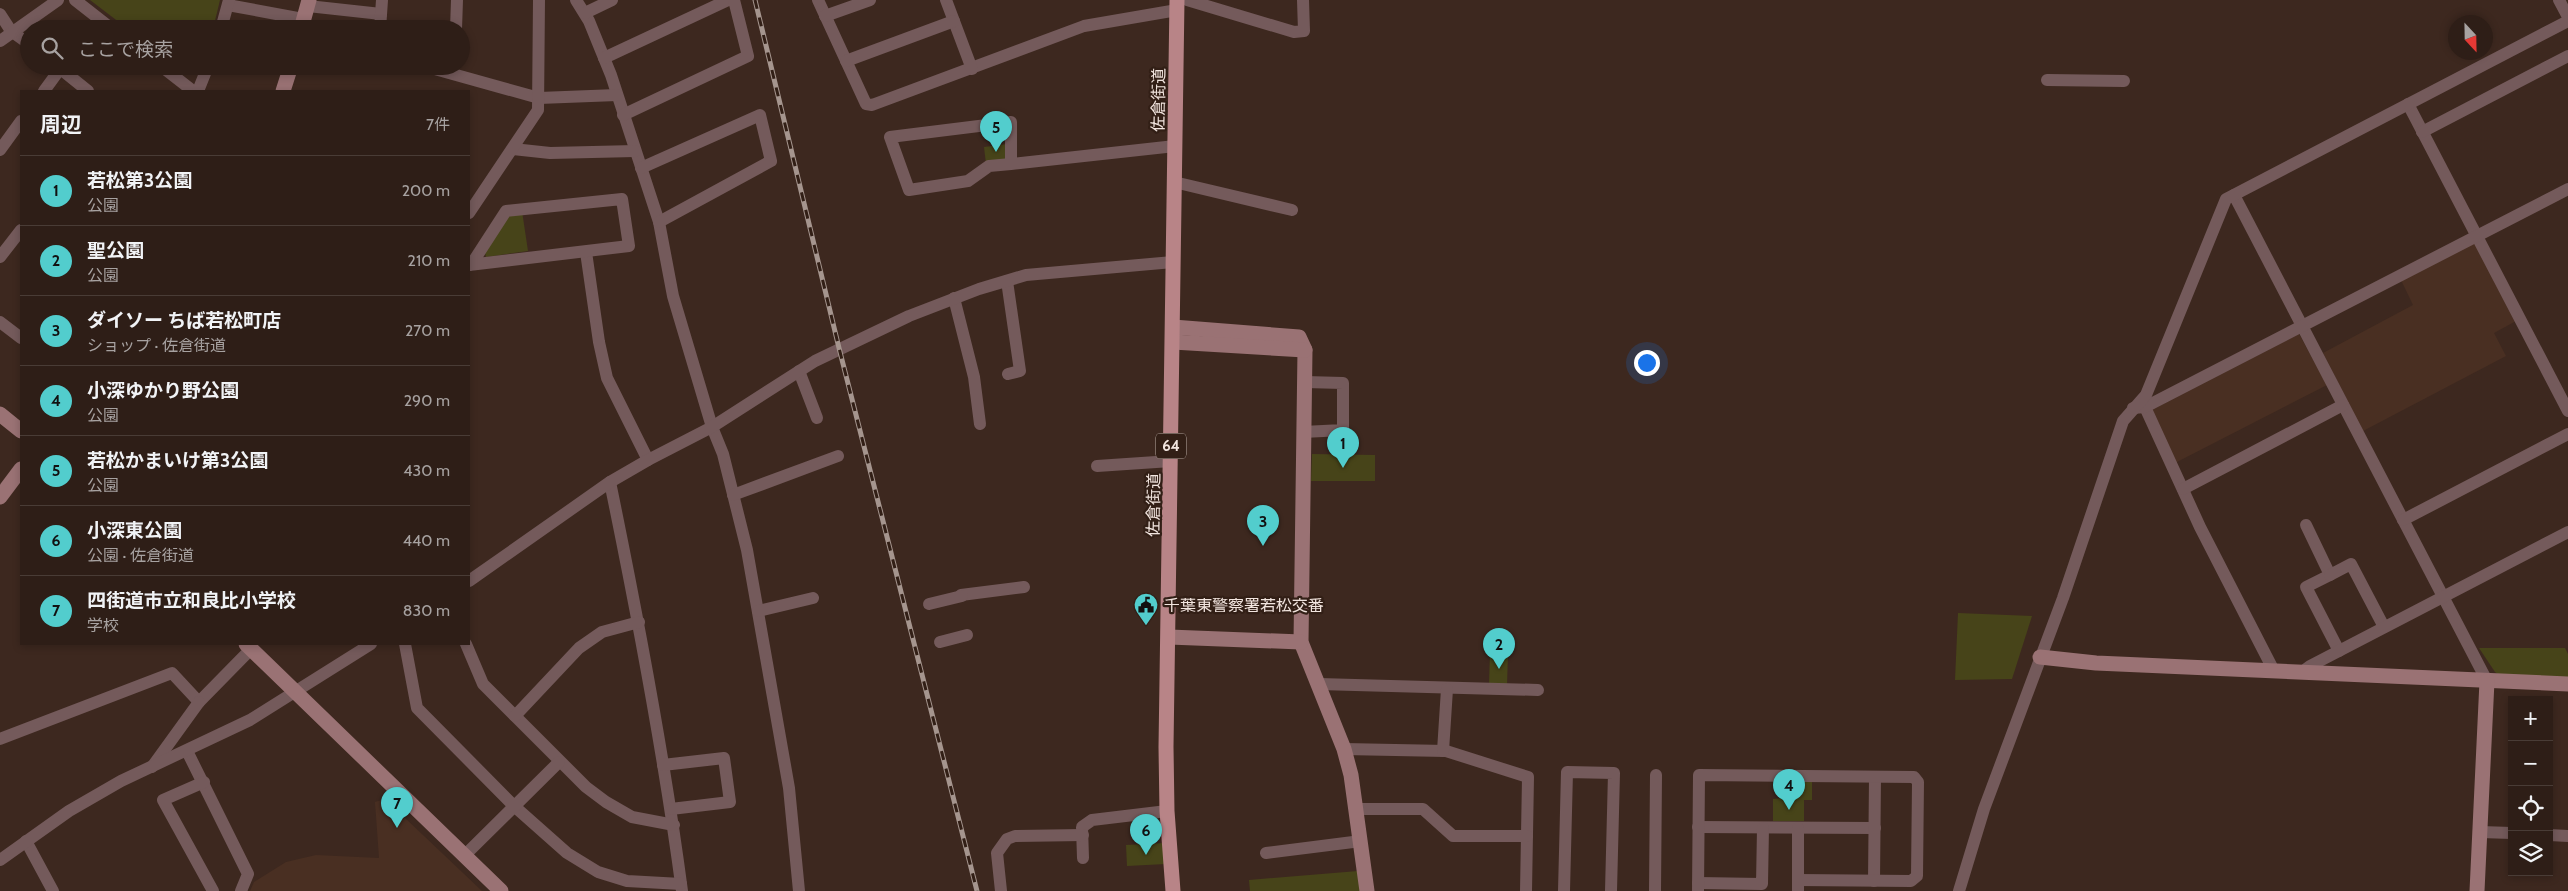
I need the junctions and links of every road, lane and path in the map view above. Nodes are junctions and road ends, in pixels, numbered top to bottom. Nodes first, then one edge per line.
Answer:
1 (58, 0) edge
2 (75, 0) edge
3 (382, 0) edge
4 (457, 0) edge
5 (539, 0) edge
6 (576, 0) edge
7 (612, 0) edge
8 (728, 0) edge
9 (734, 0) edge
10 (818, 0) edge
11 (870, 0) edge
12 (946, 0) edge
13 (1303, 0) edge
14 (2559, 0) edge
15 (228, 2) edge
16 (1180, 3) edge
17 (305, 13) edge
18 (0, 14) edge
19 (381, 14) junction
20 (584, 14) junction
21 (825, 16) junction
22 (2568, 17) edge
23 (28, 20) edge
24 (101, 20) edge
25 (223, 20) edge
26 (381, 20) edge
27 (456, 20) edge
28 (954, 21) junction
29 (2568, 21) edge
30 (20, 25) edge
31 (11, 31) junction
32 (20, 38) edge
33 (0, 41) edge
34 (2568, 56) edge
35 (604, 58) junction
36 (846, 61) junction
37 (972, 69) junction
38 (54, 75) edge
39 (67, 75) edge
40 (172, 75) edge
41 (204, 75) edge
42 (289, 75) edge
43 (467, 75) edge
44 (2047, 80) dead end
45 (2124, 81) dead end
46 (45, 90) edge
47 (87, 90) edge
48 (192, 90) edge
49 (198, 90) edge
50 (283, 90) edge
51 (617, 95) junction
52 (540, 98) junction
53 (2408, 104) junction
54 (624, 115) junction
55 (20, 122) edge
56 (2422, 132) junction
57 (1175, 146) junction
58 (513, 149) junction
59 (0, 150) edge
60 (635, 151) junction
61 (1011, 164) junction
62 (641, 168) junction
63 (1174, 182) junction
64 (2568, 189) edge
65 (2234, 195) junction
66 (473, 201) edge
67 (1292, 210) dead end
68 (659, 222) junction
69 (20, 231) edge
70 (2477, 236) junction
71 (586, 252) junction
72 (0, 257) edge
73 (1173, 262) junction
74 (470, 265) edge
75 (1007, 281) junction
76 (954, 298) junction
77 (0, 322) edge
78 (2302, 327) junction
79 (1173, 335) junction
80 (20, 337) edge
81 (799, 371) junction
82 (1008, 374) dead end
83 (1305, 382) junction
84 (2343, 404) junction
85 (2139, 408) junction
86 (2568, 412) edge
87 (0, 414) edge
88 (817, 418) dead end
89 (980, 424) dead end
90 (712, 427) junction
91 (20, 430) edge
92 (1303, 432) junction
93 (2568, 434) edge
94 (838, 456) dead end
95 (648, 460) junction
96 (1171, 461) junction
97 (1097, 466) dead end
98 (20, 470) edge
99 (610, 482) junction
100 (2183, 488) junction
101 (734, 494) junction
102 (0, 497) edge
103 (2403, 520) junction
104 (2306, 525) dead end
105 (2568, 532) edge
106 (2330, 575) junction
107 (470, 580) edge
108 (1024, 588) dead end
109 (2443, 597) junction
110 (814, 598) dead end
111 (929, 604) dead end
112 (758, 611) junction
113 (639, 622) junction
114 (2384, 627) junction
115 (967, 635) dead end
116 (1168, 637) junction
117 (940, 642) dead end
118 (1301, 642) junction
119 (369, 645) edge
120 (405, 645) edge
121 (466, 645) edge
122 (252, 647) edge
123 (2339, 651) junction
124 (2040, 657) junction
125 (2274, 671) junction
126 (2302, 672) junction
127 (2487, 680) junction
128 (1319, 684) junction
129 (2568, 684) edge
130 (1447, 689) junction
131 (1538, 690) dead end
132 (295, 691) junction
133 (199, 702) junction
134 (515, 716) junction
135 (0, 739) edge
136 (1344, 749) junction
137 (187, 751) junction
138 (1443, 751) junction
139 (559, 762) junction
140 (664, 766) junction
141 (151, 768) junction
142 (1656, 775) dead end
143 (1876, 777) junction
144 (204, 782) junction
145 (514, 806) junction
146 (671, 809) junction
147 (1356, 809) junction
148 (1167, 810) junction
149 (674, 826) junction
150 (1698, 827) junction
151 (1762, 828) junction
152 (1798, 828) junction
153 (1875, 828) junction
154 (2480, 832) junction
155 (2508, 833) edge
156 (1082, 835) junction
157 (2553, 835) edge
158 (1527, 836) junction
159 (2568, 836) edge
160 (1361, 841) junction
161 (26, 842) junction
162 (1266, 853) dead end
163 (464, 856) junction
164 (1083, 858) dead end
165 (0, 860) edge
166 (1874, 881) junction
167 (1798, 886) edge
168 (682, 887) edge
169 (1698, 887) edge
170 (53, 891) edge
171 (213, 891) edge
172 (241, 891) edge
173 (501, 891) edge
174 (799, 891) edge
175 (1001, 891) edge
176 (1173, 891) edge
177 (1367, 891) edge
178 (1526, 891) edge
179 (1564, 891) edge
180 (1611, 891) edge
181 (1654, 891) edge
182 (1959, 891) edge
183 (2477, 891) edge

1 - 23 street
2 - 24 street
3 - 19 street
4 - 27 street
5 - 52 street
6 - 20 street
7 - 20 street
8 - 35 street
9 - 54 street
10 - 21 street
11 - 21 street
12 - 28 street
13 - 16 street
14 - 22 street
15 - 17 street
15 - 25 street
16 - 37 street
16 - 57 main road, 佐倉街道 / 64
17 - 19 street
18 - 31 street
19 - 26 street
20 - 35 street
21 - 36 street
28 - 36 street
28 - 37 street
29 - 53 street
30 - 31 street
31 - 32 street
31 - 33 street
34 - 56 street
35 - 51 street
36 - 37 street
38 - 46 street
39 - 47 street
40 - 48 street
41 - 49 street
42 - 50 street
43 - 52 street
44 - 45 street
51 - 52 street
51 - 54 street
52 - 58 street
53 - 56 street
53 - 65 street
54 - 60 street
55 - 59 street
56 - 70 street
57 - 61 street
57 - 63 main road, 佐倉街道 / 64
58 - 60 street
58 - 66 street
60 - 62 street
61 - 61 street
62 - 68 street
62 - 68 street
63 - 67 street
63 - 73 main road, 佐倉街道 / 64
64 - 70 street
65 - 78 street
65 - 85 street
68 - 90 street
69 - 72 street
70 - 78 street
70 - 86 street
71 - 74 street
71 - 74 street
71 - 95 street
73 - 75 street
73 - 79 main road, 佐倉街道 / 64
75 - 76 street
75 - 82 street
76 - 81 street
76 - 89 street
77 - 80 street
78 - 84 street
78 - 85 street
79 - 83 street
79 - 96 main road, 佐倉街道 / 64
81 - 88 street
81 - 90 street
83 - 92 street
83 - 92 street
84 - 100 street
84 - 103 street
85 - 100 street
85 - 124 street
87 - 91 street
90 - 95 street
90 - 101 street
92 - 118 street
93 - 103 street
94 - 101 street
95 - 99 street
96 - 97 street
96 - 116 main road, 佐倉街道 / 64
98 - 102 street
99 - 107 street
99 - 113 street
100 - 125 street
101 - 112 street
103 - 109 street
104 - 106 street
105 - 109 street
106 - 114 street
106 - 123 street
108 - 111 street
109 - 114 street
109 - 127 street
110 - 112 street
112 - 174 street
113 - 134 street
113 - 140 street
114 - 123 street
115 - 117 street
116 - 118 street
116 - 148 main road, 佐倉街道 / 64
118 - 128 street
119 - 132 street
120 - 145 street
121 - 134 street
122 - 132 street
122 - 133 street
123 - 126 street
124 - 125 street
124 - 182 street
125 - 126 street
126 - 127 street
127 - 129 street
127 - 154 street
128 - 130 street
128 - 136 street
130 - 131 street
130 - 138 street
132 - 137 street
132 - 163 street
133 - 135 street
133 - 141 street
134 - 139 street
136 - 138 street
136 - 147 street
137 - 141 street
137 - 144 street
138 - 158 street
139 - 145 street
139 - 149 street
140 - 146 street
140 - 146 street
141 - 161 street
142 - 181 street
143 - 150 street
143 - 153 street
143 - 166 street
144 - 171 street
144 - 172 street
145 - 163 street
145 - 168 street
146 - 149 street
147 - 158 street
147 - 160 street
148 - 156 street
148 - 176 main road, 佐倉街道 / 64
149 - 168 street
150 - 151 street
150 - 169 street
151 - 152 street
151 - 169 street
152 - 153 street
152 - 167 street
153 - 166 street
154 - 155 street
154 - 183 street
156 - 164 street
156 - 175 street
157 - 159 street
158 - 178 street
160 - 162 street
160 - 177 street
161 - 165 street
161 - 170 street
163 - 173 street
166 - 167 street
179 - 180 street

